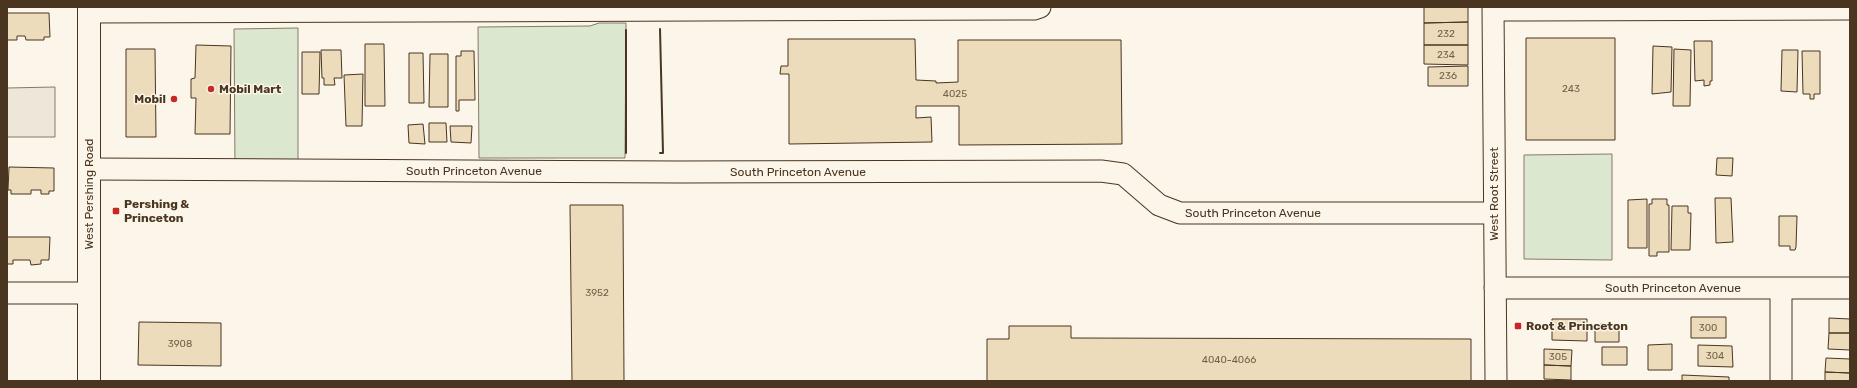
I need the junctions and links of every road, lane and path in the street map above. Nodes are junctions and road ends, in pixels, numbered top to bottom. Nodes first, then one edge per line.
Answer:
1 (1040, 7) edge
2 (1493, 8) edge
3 (89, 9) edge
4 (1850, 9) edge
5 (89, 170) junction
6 (1494, 213) junction
7 (1495, 288) junction
8 (1781, 288) junction
9 (1850, 288) edge
10 (7, 293) edge
11 (89, 293) junction
12 (89, 381) edge
13 (1496, 381) edge
14 (1781, 381) edge

1 - 3 street
2 - 4 street
2 - 6 street, West Root Street
3 - 5 main road, West Pershing Road
5 - 6 street, South Princeton Avenue
5 - 11 main road, West Pershing Road
6 - 7 street, West Root Street
7 - 8 street, South Princeton Avenue
7 - 13 street, West Root Street
8 - 9 street, South Princeton Avenue
8 - 14 street
10 - 11 street
11 - 12 main road, West Pershing Road

